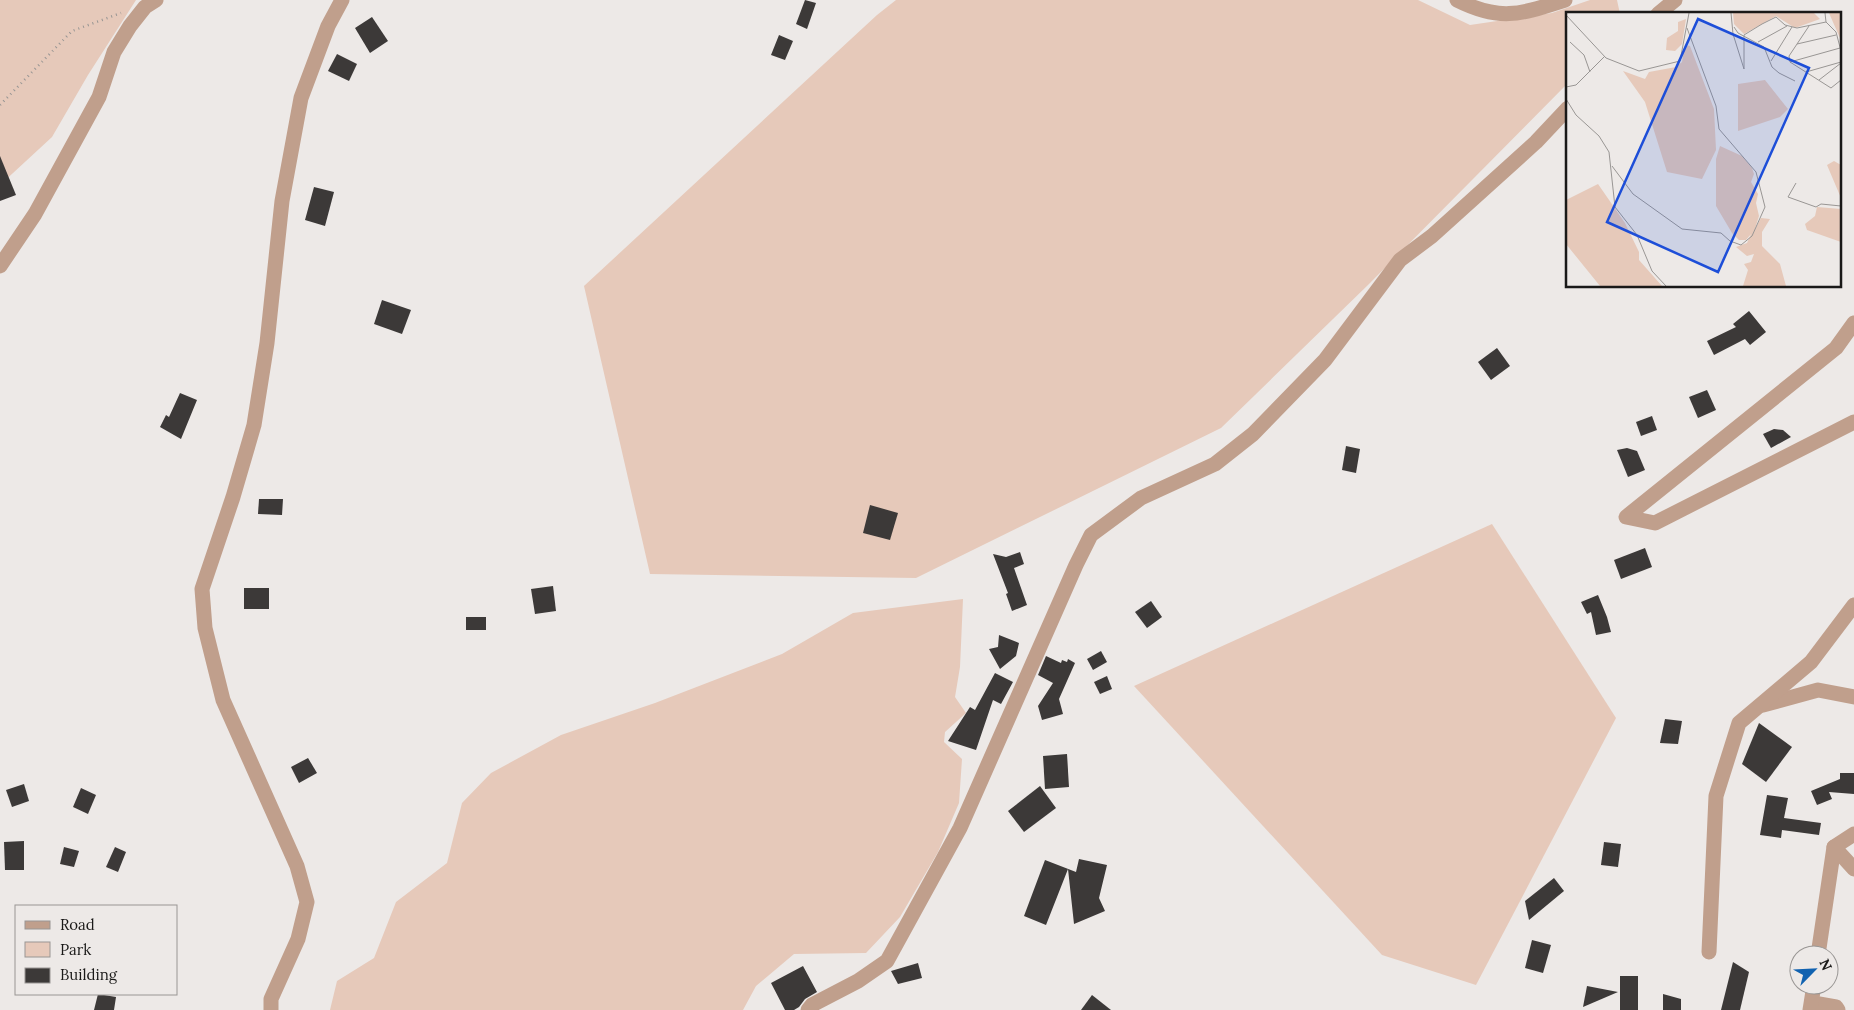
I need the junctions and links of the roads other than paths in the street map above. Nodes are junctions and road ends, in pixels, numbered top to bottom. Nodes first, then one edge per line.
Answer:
1 (156, 0) edge
2 (342, 0) edge
3 (1457, 0) edge
4 (1565, 0) edge
5 (1675, 0) edge
6 (1660, 12) edge
7 (1566, 110) edge
8 (0, 266) edge
9 (1854, 323) edge
10 (1854, 422) edge
11 (1854, 605) edge
12 (1854, 697) edge
13 (1759, 706) junction
14 (1854, 834) edge
15 (1834, 847) junction
16 (1854, 869) edge
17 (1819, 945) edge
18 (1709, 952) dead end
19 (1815, 1007) edge
20 (270, 1010) edge
21 (808, 1010) edge
22 (1838, 1010) edge

1 - 8 street
2 - 20 street
3 - 4 street
5 - 6 street
7 - 21 street
9 - 10 street
11 - 13 street
12 - 13 street
13 - 18 street
14 - 15 street
15 - 16 street
15 - 17 street
19 - 22 street

